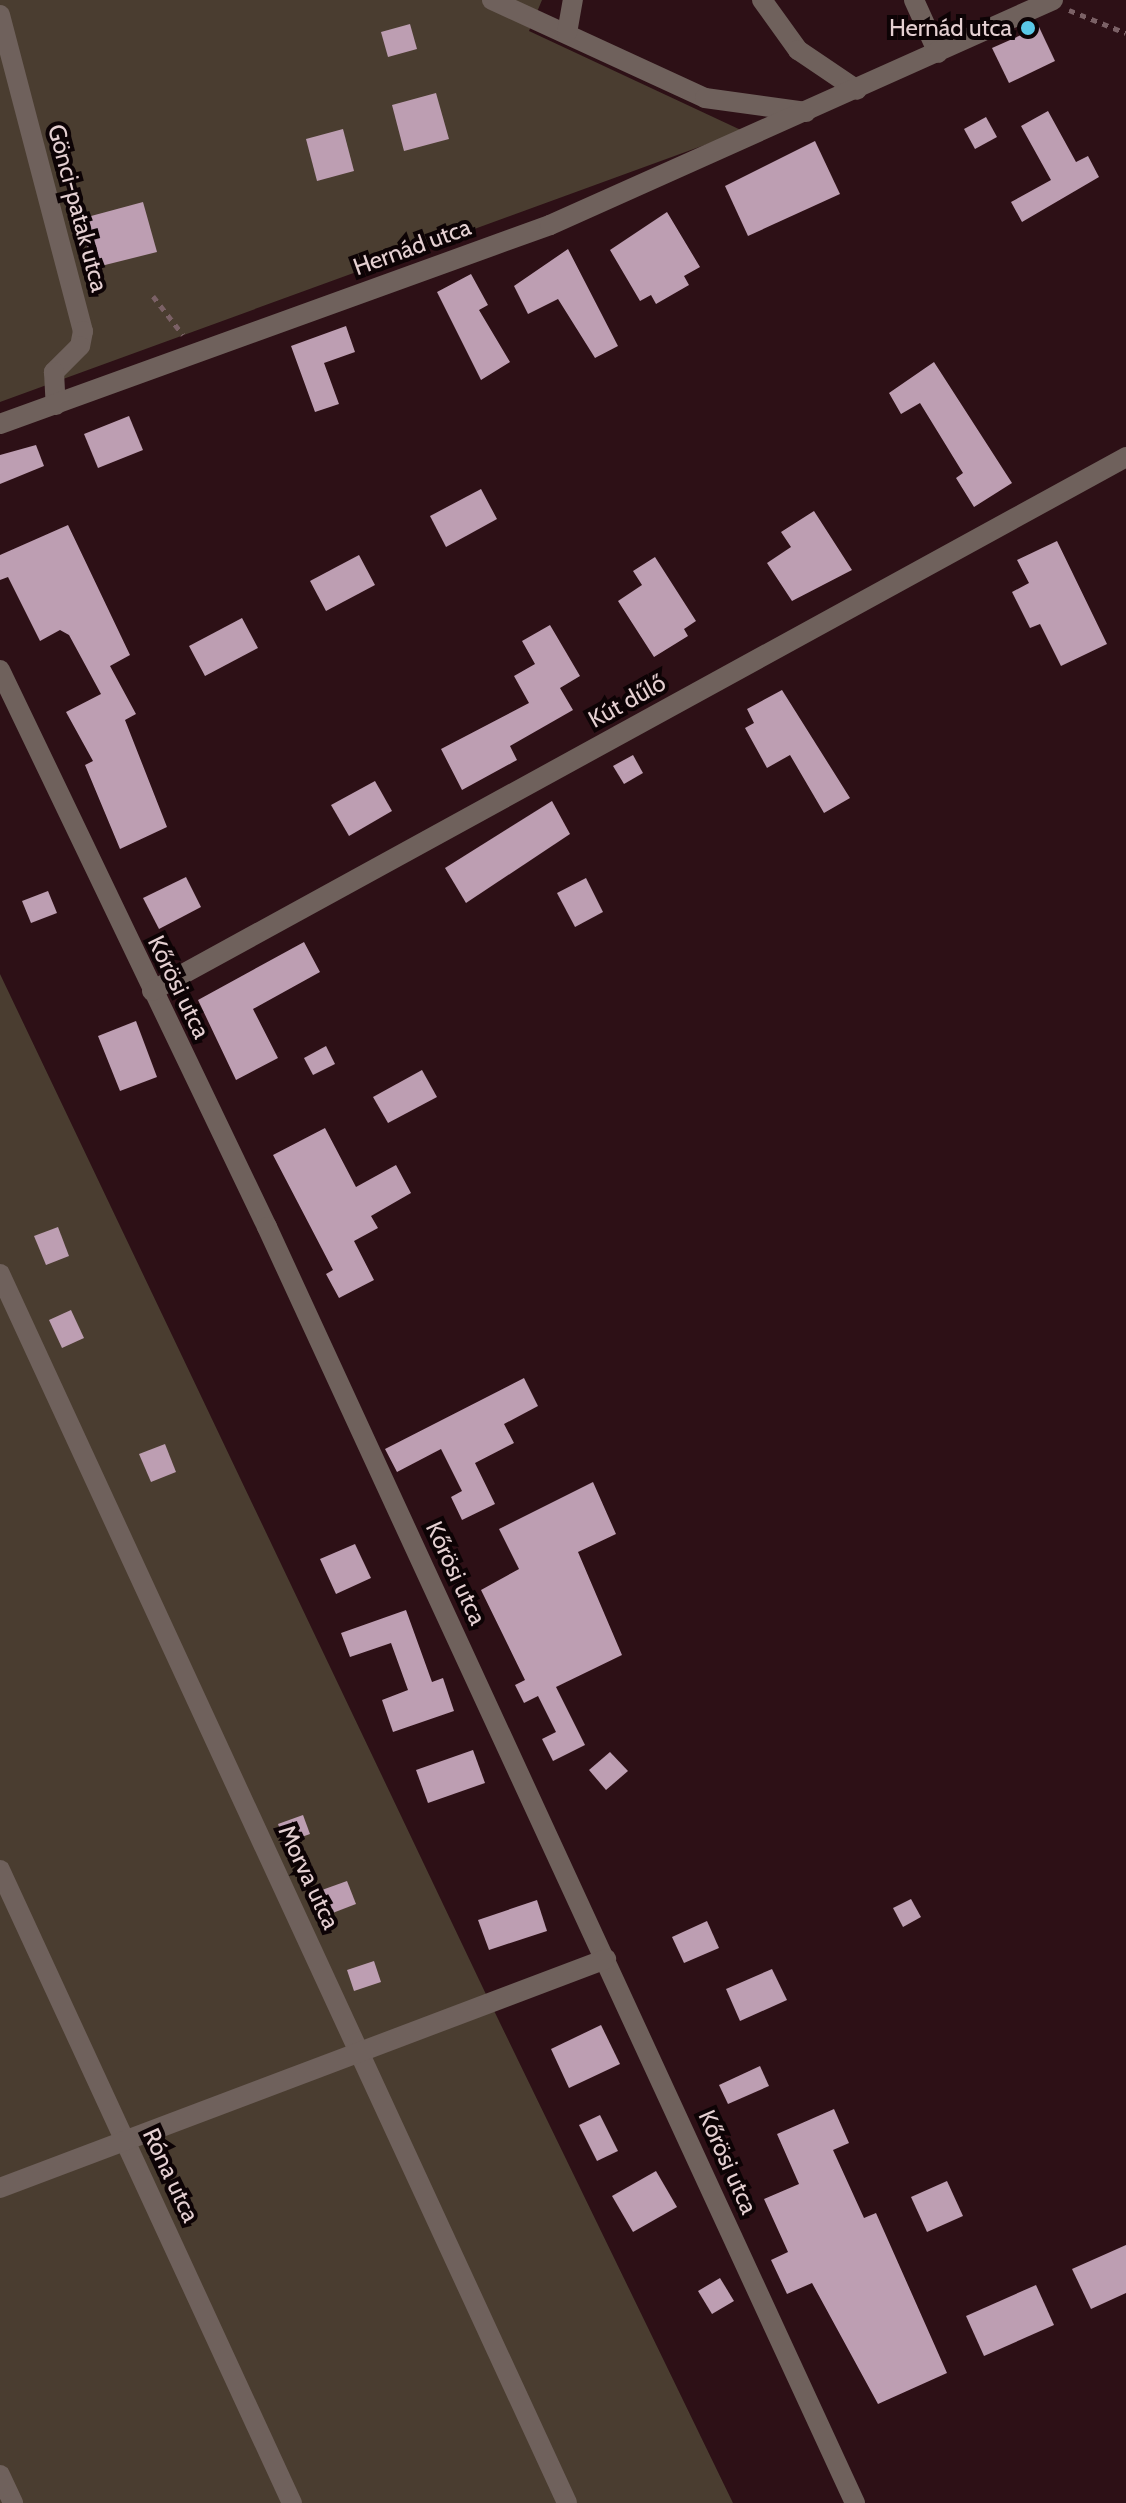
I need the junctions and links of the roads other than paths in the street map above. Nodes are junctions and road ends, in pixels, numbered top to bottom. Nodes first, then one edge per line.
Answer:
1 (492, 0) edge
2 (573, 0) edge
3 (762, 0) edge
4 (914, 0) edge
5 (1052, 1) edge
6 (0, 15) edge
7 (567, 33) junction
8 (938, 53) junction
9 (857, 90) junction
10 (808, 113) junction
11 (56, 405) junction
12 (0, 424) edge
13 (1126, 457) edge
14 (0, 670) edge
15 (8, 714) edge
16 (152, 991) junction
17 (0, 1274) edge
18 (0, 1870) edge
19 (606, 1959) junction
20 (360, 2049) junction
21 (126, 2139) junction
22 (0, 2188) edge
23 (0, 2475) edge
24 (13, 2503) edge
25 (292, 2503) edge
26 (567, 2503) edge
27 (855, 2503) edge

1 - 7 street
2 - 7 street
3 - 9 street
4 - 8 street
5 - 8 street, Hernád utca
6 - 11 street, Gönci-patak utca
7 - 10 street
8 - 9 street, Hernád utca
9 - 10 street, Hernád utca
10 - 11 street, Hernád utca
11 - 12 street, Hernád utca
13 - 16 street, Kút dűlő
14 - 15 street, Kőrösi utca
15 - 16 street, Kőrösi utca
16 - 19 street, Kőrösi utca
17 - 20 street, Morva utca
18 - 21 street, Róna utca
19 - 20 street
19 - 27 street, Kőrösi utca
20 - 21 street
20 - 26 street, Morva utca
21 - 22 street
21 - 25 street, Róna utca
23 - 24 street

